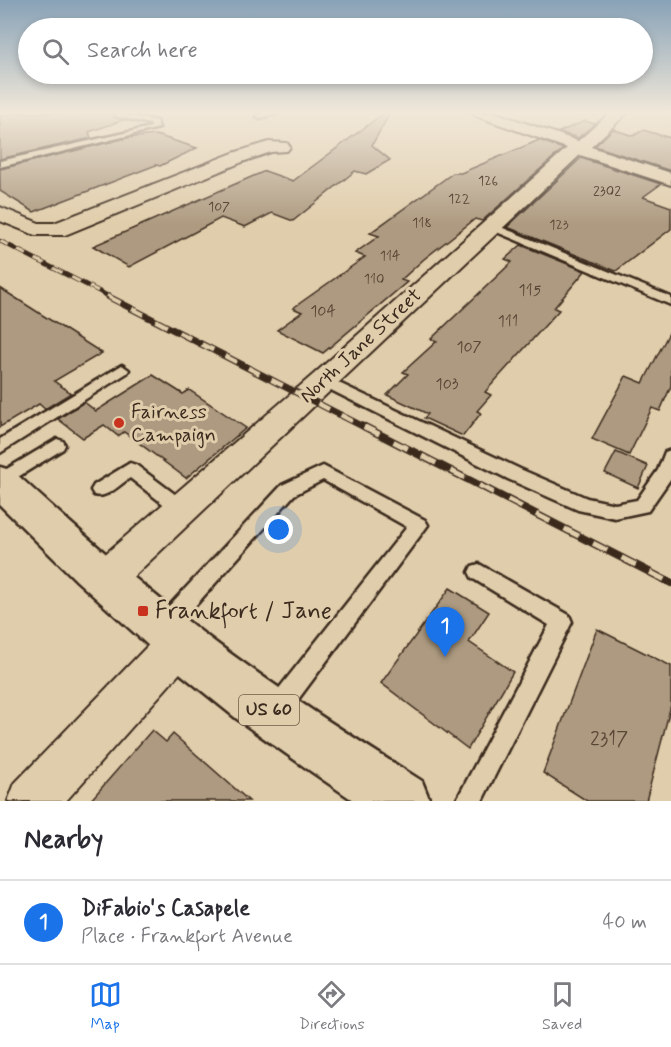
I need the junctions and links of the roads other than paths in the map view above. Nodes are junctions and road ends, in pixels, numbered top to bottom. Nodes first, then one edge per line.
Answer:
1 (59, 150) edge
2 (259, 150) edge
3 (574, 150) edge
4 (584, 150) edge
5 (0, 164) edge
6 (671, 179) edge
7 (0, 213) edge
8 (491, 226) junction
9 (671, 301) edge
10 (122, 370) dead end
11 (324, 381) junction
12 (57, 445) dead end
13 (0, 447) edge
14 (671, 456) edge
15 (0, 481) edge
16 (100, 490) dead end
17 (182, 509) junction
18 (479, 572) dead end
19 (103, 580) junction
20 (171, 634) junction
21 (273, 713) junction
22 (33, 801) edge
23 (402, 801) edge
24 (470, 801) edge

1 - 5 lane
2 - 7 street
3 - 8 street, North Jane Street
4 - 6 street
8 - 9 lane
8 - 11 street, North Jane Street
10 - 13 lane
11 - 14 lane
11 - 17 street, North Jane Street
12 - 15 lane
15 - 19 main road, US 60
16 - 17 lane
17 - 19 street, North Jane Street
18 - 24 lane
19 - 20 main road, US 60
20 - 21 main road, US 60
20 - 21 lane
20 - 22 street
21 - 23 main road, US 60

